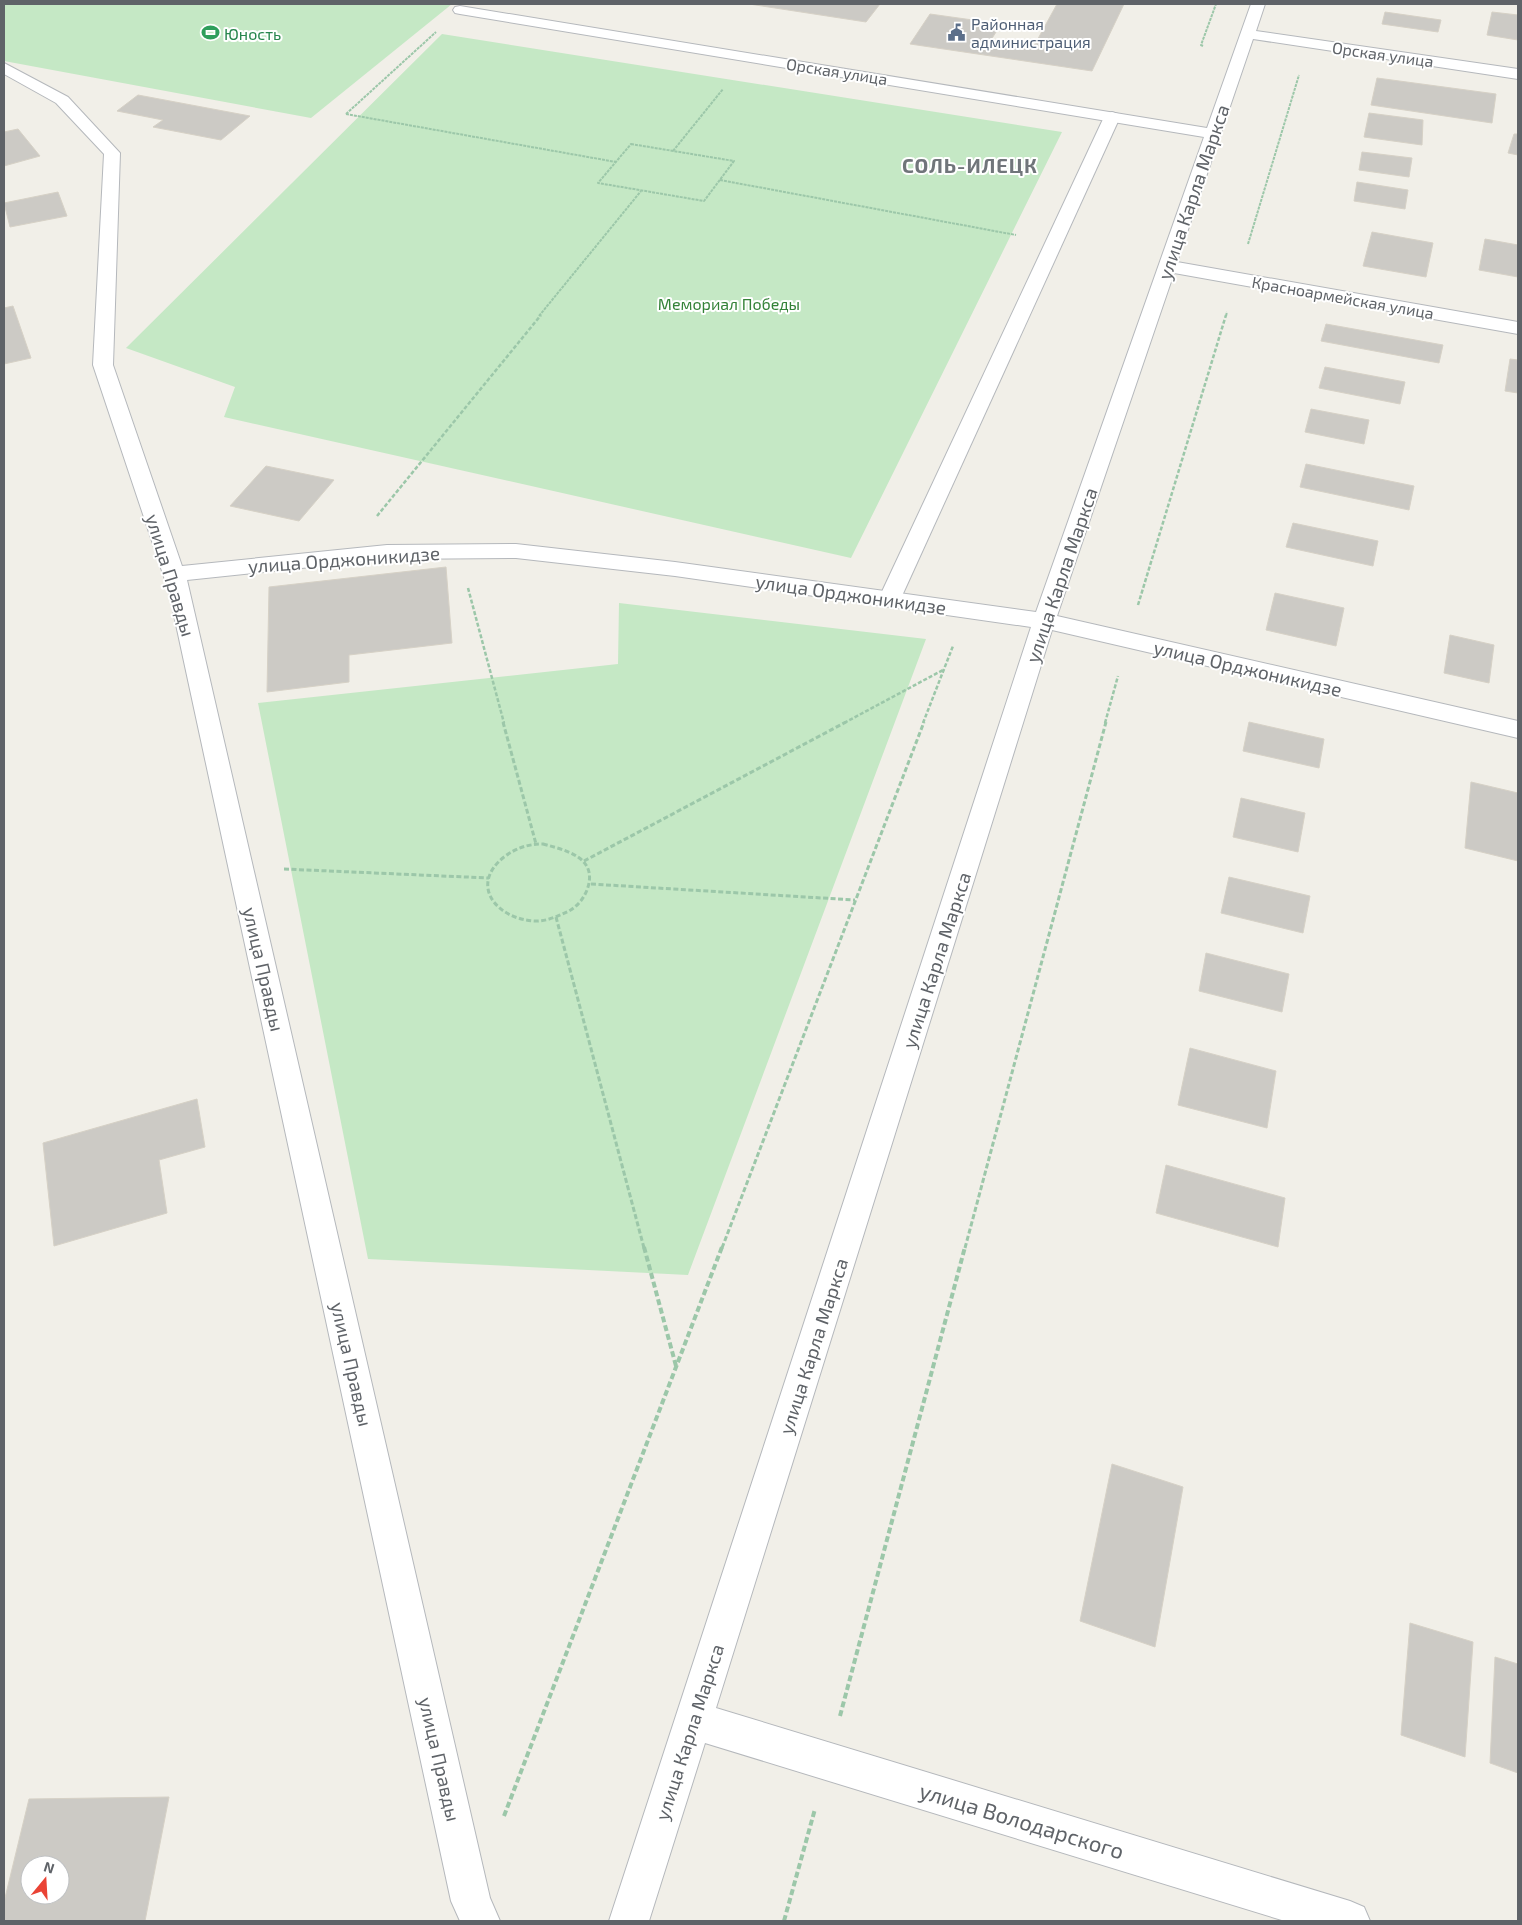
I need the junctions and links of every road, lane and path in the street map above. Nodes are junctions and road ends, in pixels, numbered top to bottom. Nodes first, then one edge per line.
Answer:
1 (1258, 4) edge
2 (460, 10) joint
3 (1248, 34) junction
4 (1309, 43) junction
5 (748, 57) junction
6 (4, 68) edge
7 (1518, 74) edge
8 (1112, 117) junction
9 (1213, 134) junction
10 (673, 151) junction
11 (616, 162) junction
12 (720, 180) junction
13 (641, 191) junction
14 (1054, 242) junction
15 (1167, 266) junction
16 (1237, 279) junction
17 (1518, 328) edge
18 (458, 551) junction
19 (344, 557) junction
20 (173, 574) junction
21 (890, 598) junction
22 (966, 610) junction
23 (1044, 621) junction
24 (1127, 640) junction
25 (943, 670) junction
26 (1518, 730) edge
27 (536, 844) junction
28 (584, 861) junction
29 (241, 867) junction
30 (489, 878) junction
31 (590, 884) junction
32 (855, 900) junction
33 (556, 917) junction
34 (676, 1366) junction
35 (693, 1720) junction
36 (828, 1760) junction
37 (503, 1818) dead end
38 (480, 1921) edge
39 (629, 1921) edge
40 (784, 1921) edge
41 (1350, 1921) edge

1 - 3 street, улица Карла Маркса
2 - 5 street, Орская улица
2 - 11 path
3 - 4 street, Орская улица
3 - 9 street, улица Карла Маркса
4 - 7 street, Орская улица
4 - 16 path
5 - 8 street, Орская улица
5 - 10 path
6 - 20 street, улица Правды
8 - 9 street, Орская улица
8 - 14 street
9 - 15 street, улица Карла Маркса
10 - 11 path
10 - 12 path
11 - 13 path
12 - 13 path
12 - 14 path
13 - 19 path
14 - 21 street
15 - 16 street, Красноармейская улица
15 - 23 street, улица Карла Маркса
16 - 17 street, Красноармейская улица
16 - 24 path
18 - 19 street, улица Орджоникидзе
18 - 21 street, улица Орджоникидзе
18 - 27 path
19 - 20 street, улица Орджоникидзе
20 - 29 street, улица Правды
21 - 22 street, улица Орджоникидзе
22 - 23 street, улица Орджоникидзе
22 - 25 path
23 - 24 street, улица Орджоникидзе
23 - 35 street, улица Карла Маркса
24 - 26 street, улица Орджоникидзе
24 - 36 path
25 - 28 path
25 - 32 path
27 - 28 path
27 - 30 path
28 - 31 path
29 - 30 path
29 - 38 street, улица Правды
30 - 33 path
31 - 32 path
31 - 33 path
32 - 34 path
33 - 34 path
34 - 37 path
35 - 36 street, улица Володарского
35 - 39 street, улица Карла Маркса
36 - 40 path
36 - 41 street, улица Володарского

